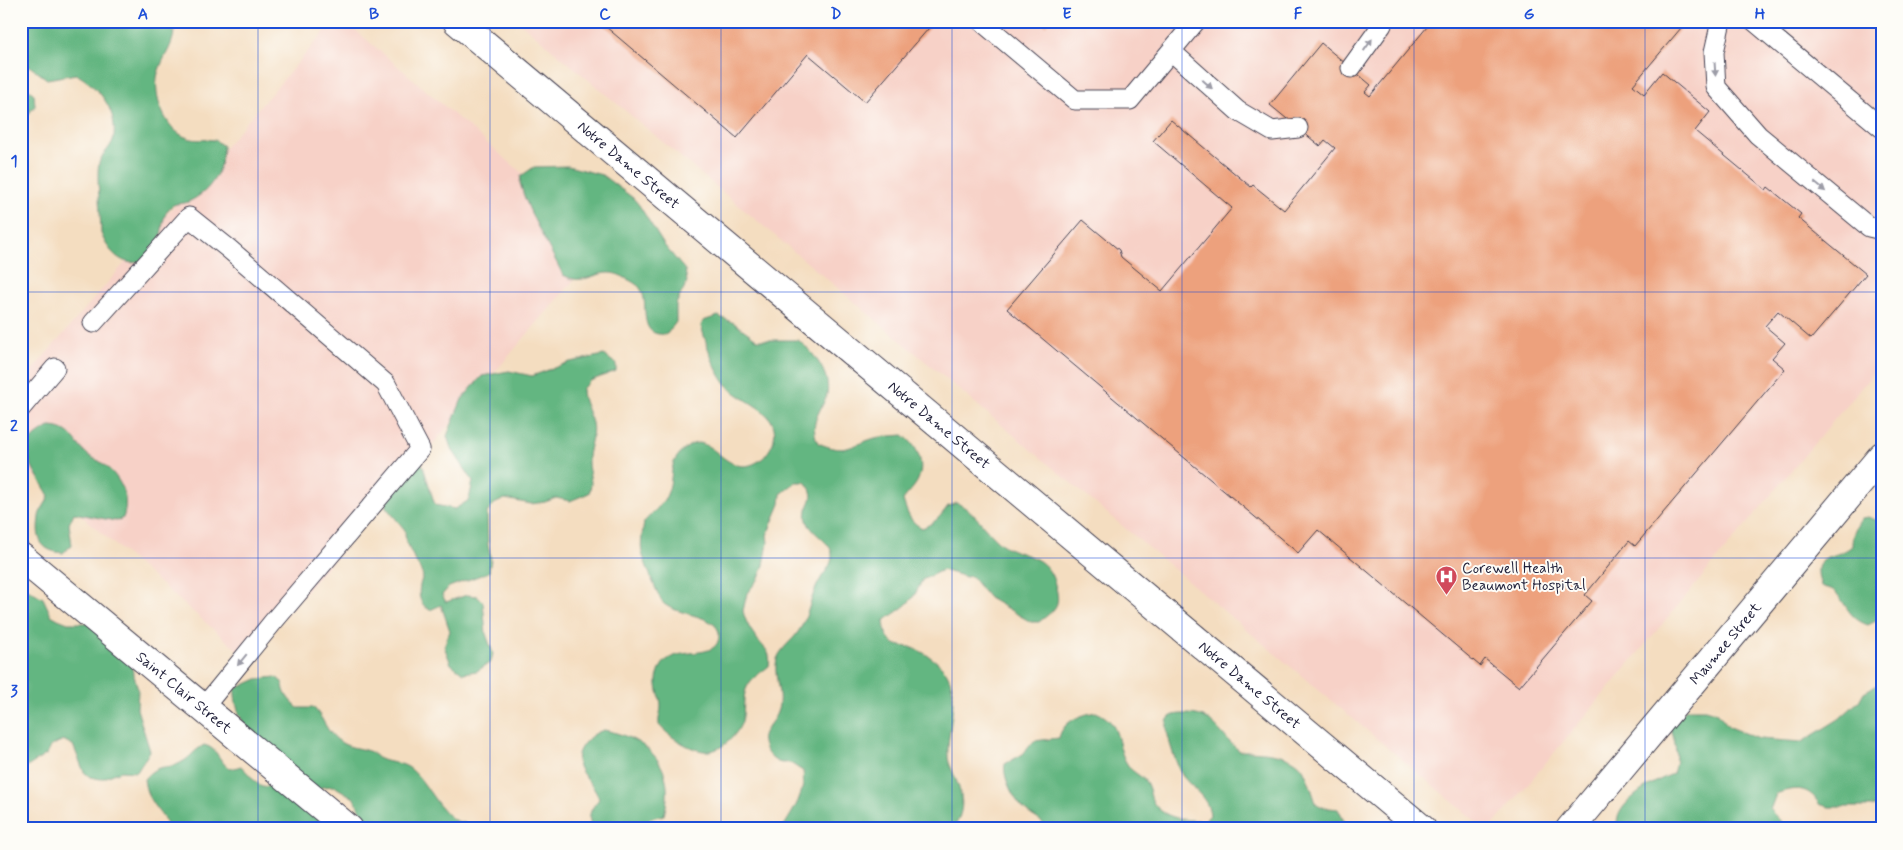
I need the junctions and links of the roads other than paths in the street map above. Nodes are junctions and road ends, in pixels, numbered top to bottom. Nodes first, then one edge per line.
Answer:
1 (457, 21) edge
2 (981, 21) edge
3 (1196, 21) edge
4 (1382, 21) edge
5 (1721, 21) edge
6 (1754, 21) edge
7 (1171, 51) junction
8 (1351, 68) dead end
9 (1298, 128) dead end
10 (1882, 128) edge
11 (1882, 230) edge
12 (93, 324) dead end
13 (55, 368) dead end
14 (21, 408) edge
15 (1882, 456) edge
16 (21, 557) edge
17 (203, 708) junction
18 (349, 829) edge
19 (1422, 829) edge
20 (1570, 829) edge

1 - 19 street, Notre Dame Street
2 - 7 lane
3 - 7 lane
8 -> 4 lane
5 -> 11 lane
6 - 10 lane
7 -> 9 lane
12 -> 17 lane
13 - 14 lane
15 - 20 street, Maumee Street
16 - 17 street, Saint Clair Street
17 - 18 street, Saint Clair Street

